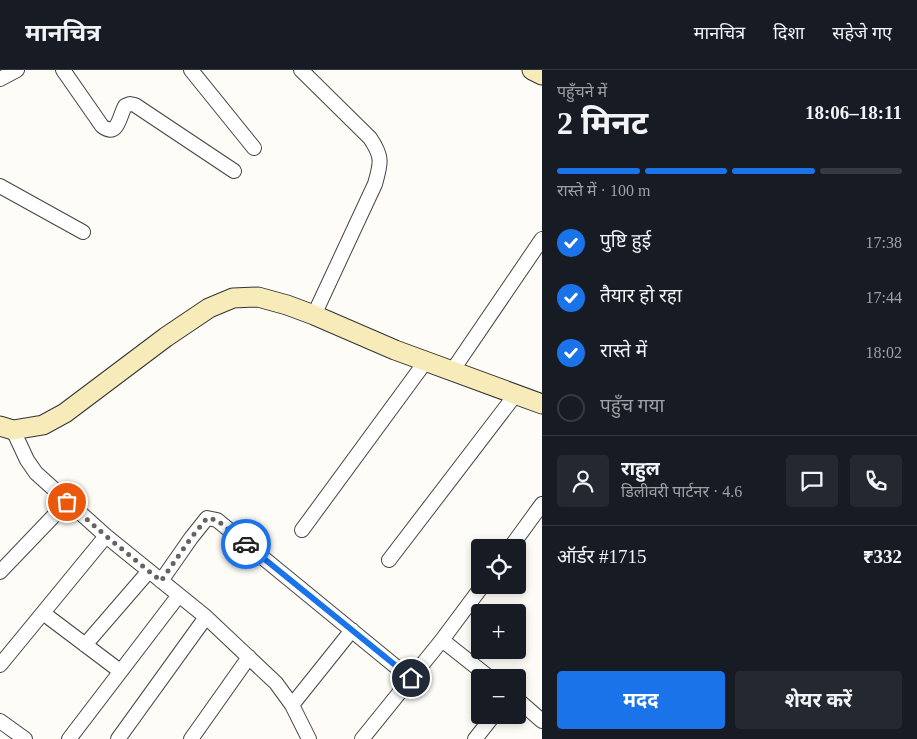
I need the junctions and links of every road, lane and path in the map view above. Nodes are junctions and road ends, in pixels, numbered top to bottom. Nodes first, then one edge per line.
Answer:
1 (17, 70) edge
2 (64, 70) edge
3 (191, 70) edge
4 (301, 70) edge
5 (532, 70) edge
6 (542, 75) edge
7 (0, 80) edge
8 (254, 148) dead end
9 (234, 170) dead end
10 (0, 186) edge
11 (83, 232) dead end
12 (542, 239) edge
13 (314, 315) junction
14 (426, 361) junction
15 (452, 371) junction
16 (516, 394) junction
17 (541, 401) edge
18 (7, 428) edge
19 (67, 502) junction
20 (542, 504) edge
21 (302, 530) dead end
22 (106, 536) junction
23 (517, 539) edge
24 (389, 560) dead end
25 (149, 571) junction
26 (0, 572) edge
27 (161, 581) junction
28 (476, 594) edge
29 (178, 595) junction
30 (43, 613) junction
31 (206, 617) junction
32 (352, 630) junction
33 (442, 640) junction
34 (86, 645) junction
35 (248, 657) junction
36 (1, 661) edge
37 (479, 669) edge
38 (120, 672) junction
39 (411, 678) junction
40 (292, 705) junction
41 (526, 707) edge
42 (0, 721) edge
43 (542, 721) edge
44 (487, 724) edge
45 (25, 739) edge
46 (69, 739) edge
47 (118, 739) edge
48 (191, 739) edge
49 (309, 739) edge
50 (362, 739) edge
51 (475, 739) edge

1 - 7 street
2 - 9 street
3 - 8 street
4 - 13 street
5 - 6 main road
10 - 11 street
12 - 15 street
13 - 14 main road
13 - 18 main road
14 - 15 main road
14 - 21 street
15 - 16 main road
16 - 17 main road
16 - 24 street
18 - 19 street
19 - 22 street
19 - 26 street
20 - 23 street
22 - 25 street
22 - 30 street
25 - 27 street
25 - 34 street
27 - 29 street
27 - 32 street
28 - 33 street
29 - 31 street
29 - 38 street
30 - 34 street
30 - 36 street
31 - 35 street
31 - 47 street
32 - 39 street
32 - 40 street
33 - 37 street
33 - 39 street
34 - 38 street
35 - 40 street
35 - 48 street
38 - 46 street
39 - 50 street
40 - 49 street
41 - 43 street
42 - 45 street
44 - 51 street

